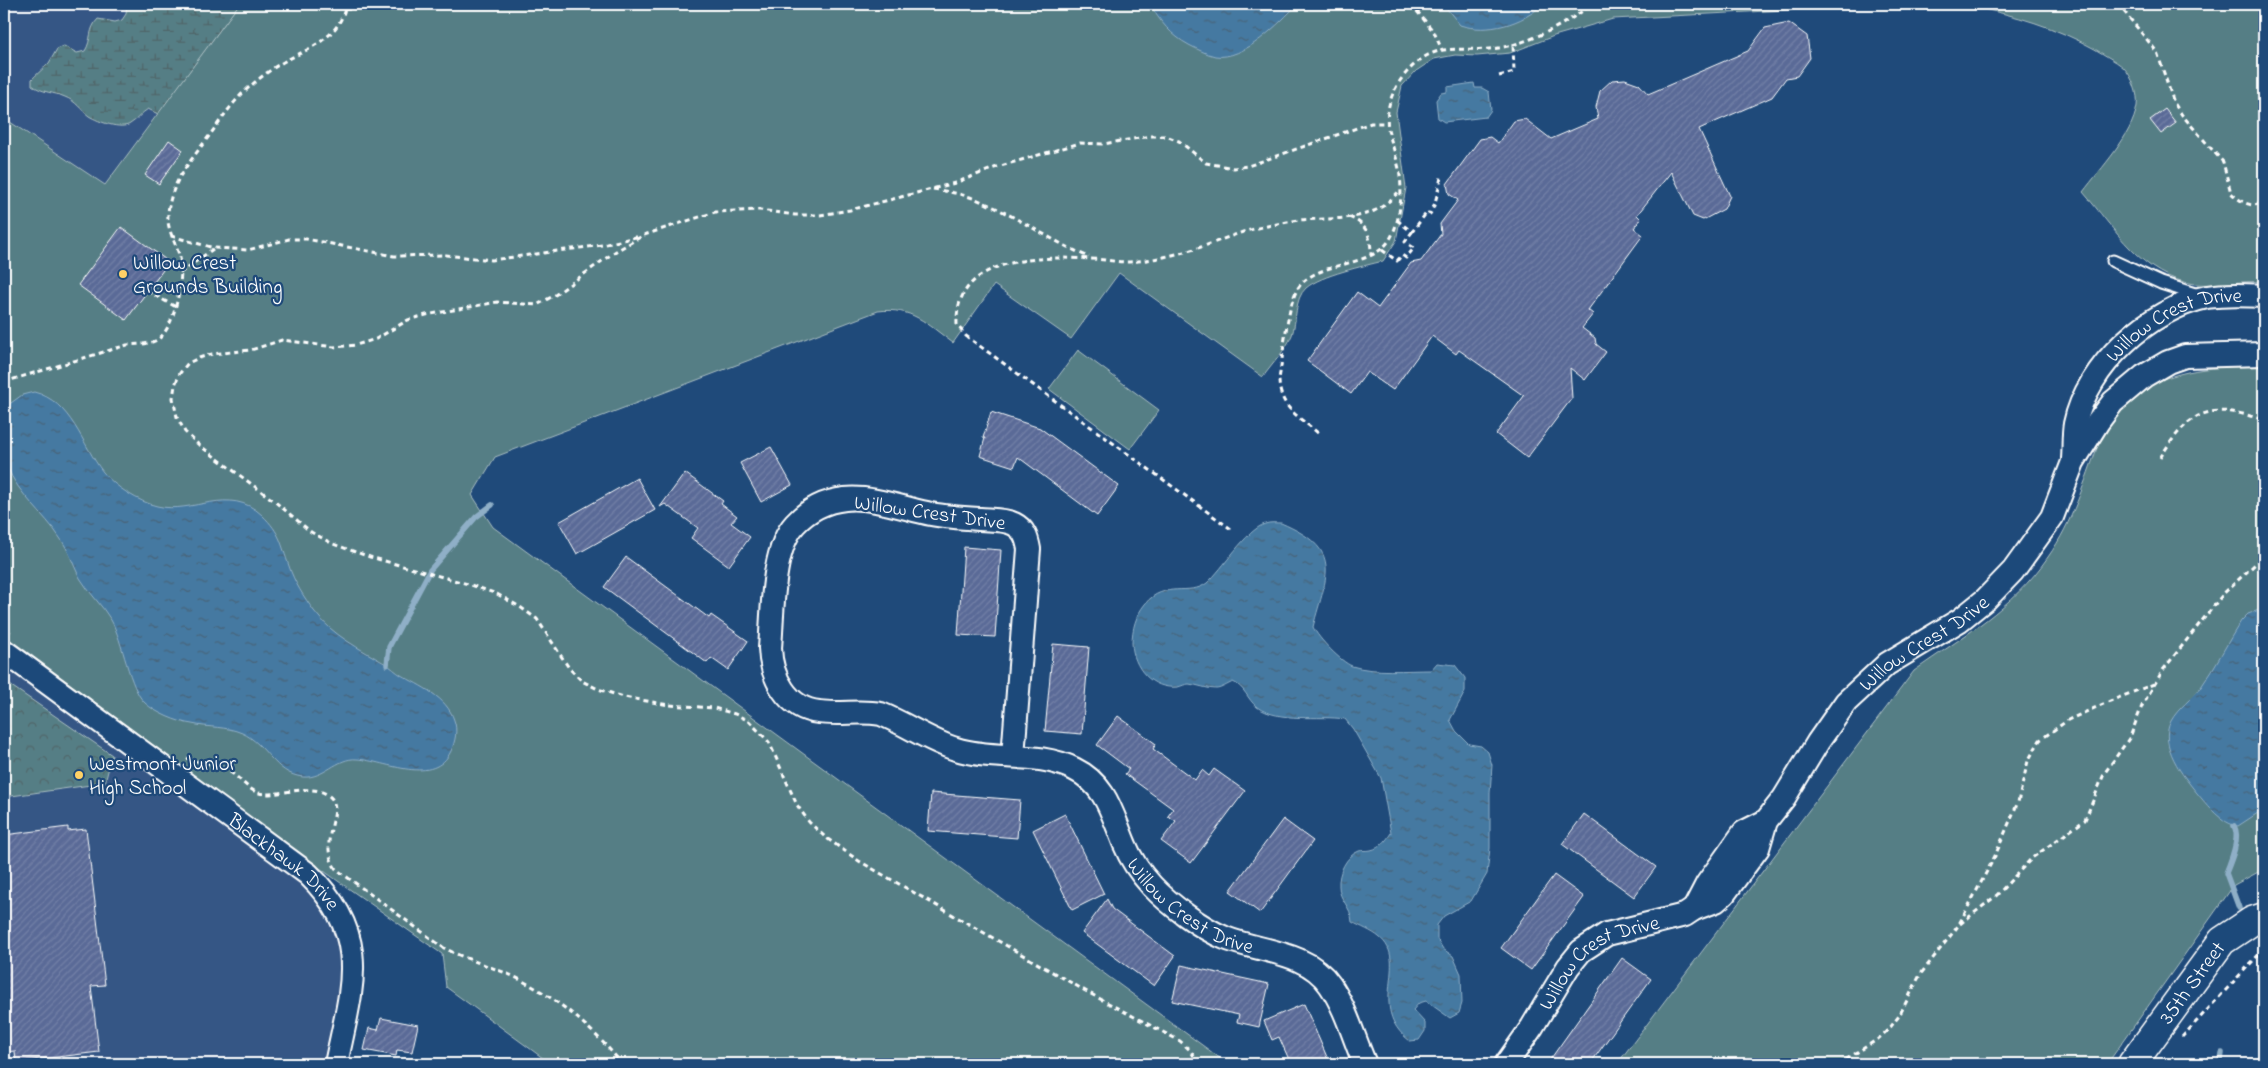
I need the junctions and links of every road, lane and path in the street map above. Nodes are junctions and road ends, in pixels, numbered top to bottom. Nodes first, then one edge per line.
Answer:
1 (346, 4) edge
2 (369, 4) edge
3 (1411, 4) edge
4 (1591, 4) edge
5 (2118, 4) edge
6 (2261, 4) edge
7 (345, 9) junction
8 (2264, 33) edge
9 (1513, 44) junction
10 (1442, 50) junction
11 (1499, 76) dead end
12 (1388, 123) junction
13 (1441, 177) dead end
14 (932, 188) junction
15 (1400, 190) junction
16 (2264, 202) edge
17 (1348, 217) junction
18 (1397, 220) junction
19 (1412, 232) junction
20 (644, 235) junction
21 (171, 236) junction
22 (214, 248) junction
23 (1382, 250) junction
24 (1371, 255) junction
25 (1092, 258) junction
26 (2113, 260) dead end
27 (180, 273) junction
28 (147, 292) dead end
29 (2264, 296) edge
30 (2205, 298) junction
31 (176, 307) junction
32 (2264, 354) edge
33 (4, 382) edge
34 (2264, 420) edge
35 (1318, 433) dead end
36 (2160, 458) dead end
37 (2073, 462) junction
38 (1231, 529) dead end
39 (2264, 556) edge
40 (4, 626) edge
41 (12, 644) edge
42 (2154, 684) junction
43 (1013, 756) junction
44 (184, 757) dead end
45 (2264, 917) edge
46 (1958, 926) junction
47 (2264, 950) edge
48 (2177, 1043) dead end
49 (2170, 1050) dead end
50 (336, 1064) edge
51 (622, 1064) edge
52 (1199, 1064) edge
53 (1365, 1064) edge
54 (1506, 1064) edge
55 (1839, 1064) edge
56 (2132, 1064) edge
57 (2164, 1064) edge

1 - 7 path
2 - 7 path
3 - 10 path
4 - 9 path
5 - 16 path
6 - 8 path
7 - 21 path
9 - 10 path
9 - 11 path
10 - 12 path
12 - 14 path
12 - 15 path
13 - 19 path
14 - 20 path
14 - 25 path
15 - 17 path
15 - 18 path
17 - 24 path
17 - 25 path
18 - 19 path
18 - 23 path
19 - 23 path
20 - 22 path
20 - 52 path
21 - 22 path
21 - 27 path
22 - 27 path
23 - 24 path
24 - 35 path
25 - 38 path
26 - 30 lane
27 - 31 path
28 - 31 path
29 - 30 street, Willow Crest Drive
30 - 37 street, Willow Crest Drive
31 - 33 path
32 - 37 street, Willow Crest Drive
34 - 36 path
37 - 54 street, Willow Crest Drive
39 - 42 path
40 - 41 path
41 - 50 street, Blackhawk Drive
42 - 46 path
42 - 46 path
43 - 43 street, Willow Crest Drive
43 - 53 street, Willow Crest Drive
44 - 51 path
45 - 56 street, 35th Street
46 - 55 path
47 - 48 path
49 - 57 path

